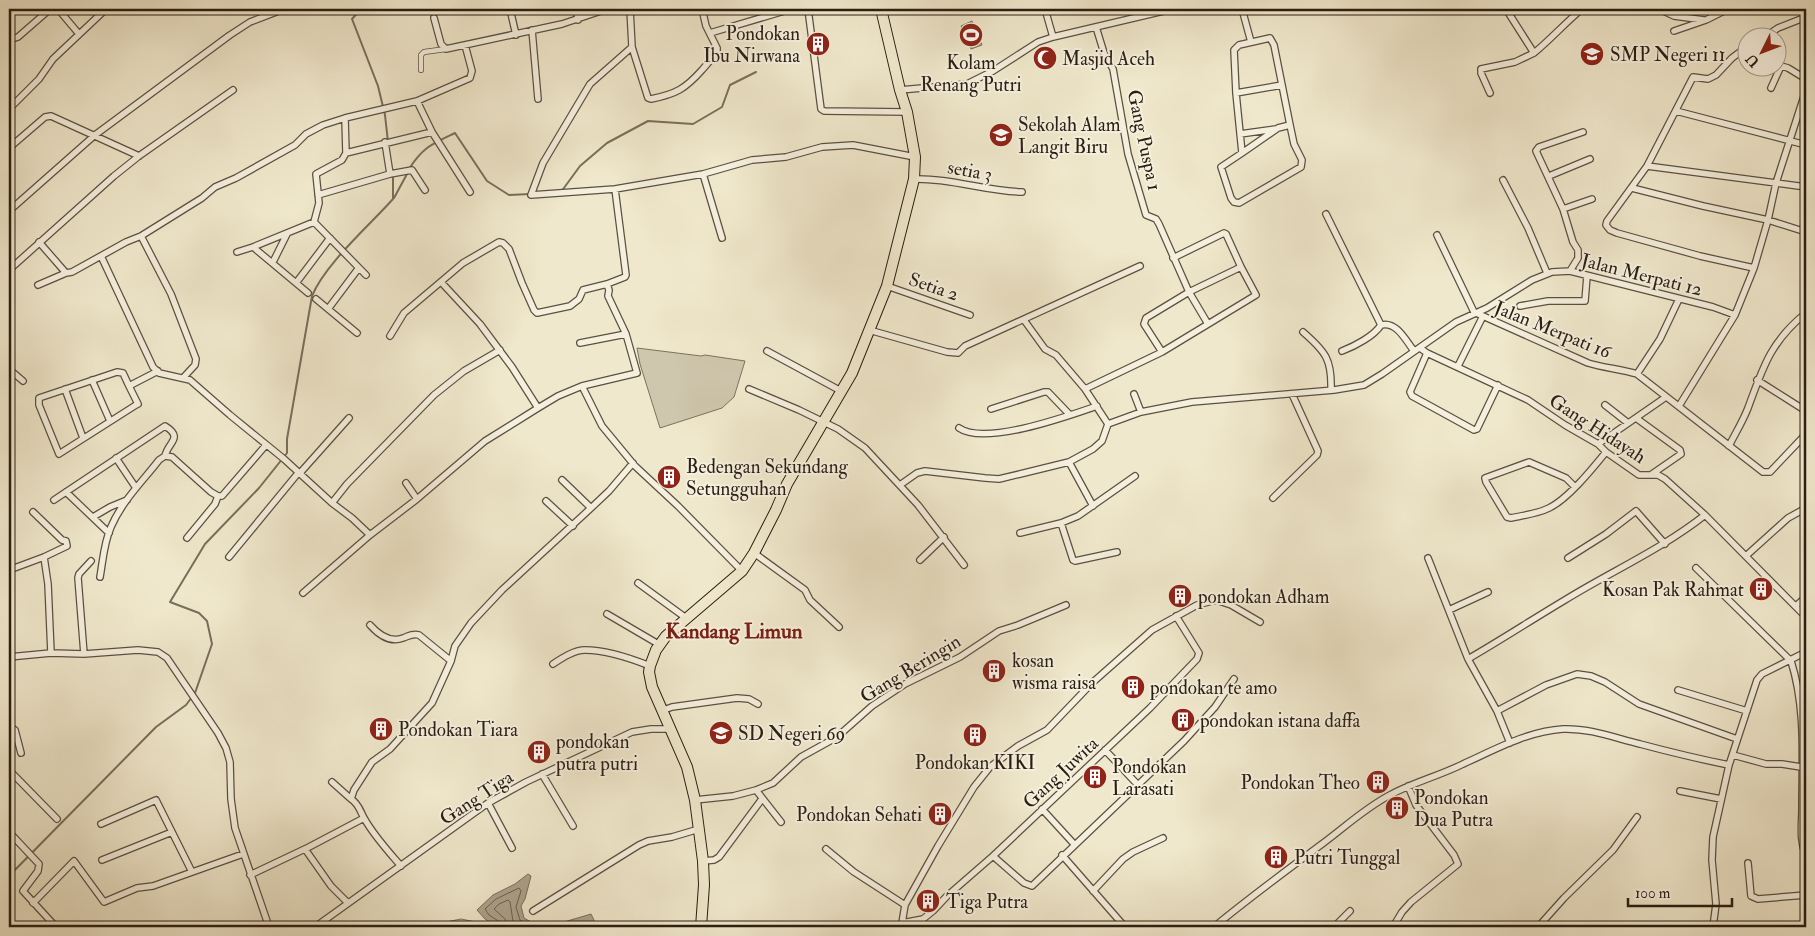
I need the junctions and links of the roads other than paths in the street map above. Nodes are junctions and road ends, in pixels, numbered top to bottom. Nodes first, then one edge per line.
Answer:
1 (106, 9) edge
2 (284, 9) edge
3 (510, 9) edge
4 (577, 9) edge
5 (607, 9) edge
6 (630, 9) edge
7 (702, 9) edge
8 (791, 9) edge
9 (808, 9) edge
10 (881, 9) edge
11 (1045, 9) edge
12 (1172, 9) edge
13 (1242, 9) edge
14 (1506, 9) edge
15 (1582, 9) edge
16 (1659, 9) edge
17 (1728, 9) edge
18 (1806, 17) edge
19 (434, 18) dead end
20 (578, 20) junction
21 (1706, 20) junction
22 (1096, 28) junction
23 (1778, 28) edge
24 (532, 30) junction
25 (1674, 31) dead end
26 (710, 33) junction
27 (79, 34) junction
28 (516, 35) junction
29 (1053, 37) junction
30 (9, 40) edge
31 (1251, 42) junction
32 (465, 46) junction
33 (632, 47) junction
34 (446, 49) junction
35 (1534, 53) junction
36 (1738, 54) edge
37 (421, 70) dead end
38 (1806, 79) edge
39 (1282, 85) junction
40 (1771, 88) dead end
41 (233, 90) dead end
42 (900, 90) junction
43 (1806, 90) edge
44 (1236, 93) junction
45 (1490, 93) dead end
46 (538, 99) dead end
47 (417, 101) junction
48 (9, 109) edge
49 (1676, 111) junction
50 (907, 112) junction
51 (345, 118) junction
52 (1290, 124) junction
53 (1278, 128) junction
54 (1583, 132) dead end
55 (434, 134) junction
56 (1240, 134) junction
57 (95, 136) junction
58 (1790, 140) junction
59 (388, 142) junction
60 (1806, 145) edge
61 (9, 148) edge
62 (346, 153) junction
63 (1242, 153) junction
64 (139, 156) junction
65 (915, 158) junction
66 (1590, 159) dead end
67 (1647, 166) junction
68 (391, 174) junction
69 (703, 174) junction
70 (1549, 176) junction
71 (914, 179) junction
72 (1503, 180) dead end
73 (1776, 183) junction
74 (1806, 187) edge
75 (1632, 188) junction
76 (615, 189) junction
77 (424, 190) dead end
78 (470, 192) dead end
79 (1022, 192) dead end
80 (318, 194) junction
81 (1592, 200) dead end
82 (1564, 209) junction
83 (9, 211) edge
84 (1326, 214) dead end
85 (1768, 220) junction
86 (314, 222) junction
87 (1806, 232) edge
88 (287, 234) junction
89 (1437, 235) dead end
90 (141, 236) junction
91 (330, 238) junction
92 (722, 238) dead end
93 (39, 242) junction
94 (253, 247) junction
95 (237, 252) dead end
96 (1172, 255) junction
97 (101, 256) junction
98 (273, 262) junction
99 (1140, 266) dead end
100 (1241, 267) junction
101 (1754, 268) junction
102 (358, 269) junction
103 (9, 270) edge
104 (1570, 271) junction
105 (1806, 272) edge
106 (66, 273) junction
107 (1547, 273) junction
108 (366, 275) dead end
109 (1587, 276) junction
110 (441, 282) junction
111 (296, 283) junction
112 (607, 284) junction
113 (38, 285) dead end
114 (888, 286) junction
115 (1189, 292) junction
116 (308, 293) dead end
117 (316, 299) dead end
118 (1680, 299) junction
119 (1520, 306) dead end
120 (328, 309) junction
121 (1474, 312) junction
122 (1806, 313) edge
123 (970, 315) dead end
124 (1734, 315) junction
125 (1483, 316) junction
126 (1024, 320) junction
127 (1208, 324) junction
128 (1381, 324) junction
129 (869, 330) junction
130 (1303, 332) dead end
131 (357, 333) dead end
132 (626, 334) junction
133 (390, 336) dead end
134 (580, 343) dead end
135 (1420, 348) junction
136 (500, 350) junction
137 (767, 351) dead end
138 (1342, 351) dead end
139 (1414, 351) junction
140 (1162, 352) junction
141 (1427, 352) junction
142 (1458, 366) junction
143 (9, 369) edge
144 (158, 372) junction
145 (1637, 374) junction
146 (183, 378) junction
147 (92, 380) junction
148 (1757, 380) junction
149 (23, 381) dead end
150 (1498, 385) junction
151 (129, 386) junction
152 (582, 386) junction
153 (65, 389) junction
154 (749, 389) dead end
155 (1085, 389) junction
156 (1332, 390) junction
157 (841, 391) junction
158 (1134, 394) dead end
159 (1292, 394) junction
160 (1666, 397) junction
161 (1097, 406) junction
162 (1605, 406) dead end
163 (1679, 406) junction
164 (538, 408) junction
165 (991, 409) dead end
166 (1806, 411) edge
167 (1141, 412) junction
168 (1070, 415) junction
169 (349, 418) dead end
170 (1636, 418) junction
171 (110, 421) junction
172 (823, 422) junction
173 (1628, 423) junction
174 (1108, 424) junction
175 (959, 428) dead end
176 (1806, 434) edge
177 (84, 438) junction
178 (1598, 444) junction
179 (266, 445) junction
180 (1729, 446) junction
181 (1606, 452) junction
182 (165, 456) junction
183 (116, 458) junction
184 (633, 462) junction
185 (1070, 462) junction
186 (300, 473) junction
187 (1652, 474) junction
188 (1135, 476) dead end
189 (562, 480) dead end
190 (406, 483) dead end
191 (900, 485) junction
192 (1575, 487) junction
193 (136, 488) junction
194 (66, 492) junction
195 (218, 496) junction
196 (1273, 498) dead end
197 (418, 499) junction
198 (54, 500) dead end
199 (127, 500) junction
200 (546, 501) dead end
201 (332, 504) junction
202 (1093, 506) junction
203 (591, 508) junction
204 (1806, 508) edge
205 (33, 512) dead end
206 (1705, 515) junction
207 (93, 518) junction
208 (1061, 523) junction
209 (573, 526) junction
210 (109, 533) junction
211 (1020, 533) dead end
212 (370, 535) junction
213 (944, 537) junction
214 (187, 538) dead end
215 (1665, 544) junction
216 (754, 552) junction
217 (1117, 552) dead end
218 (1746, 555) junction
219 (44, 557) junction
220 (229, 557) dead end
221 (1428, 558) dead end
222 (1568, 558) dead end
223 (920, 560) dead end
224 (91, 561) dead end
225 (964, 565) dead end
226 (1696, 568) dead end
227 (9, 570) edge
228 (742, 571) junction
229 (100, 577) dead end
230 (638, 583) dead end
231 (1488, 592) dead end
232 (304, 593) dead end
233 (1806, 597) edge
234 (1066, 605) dead end
235 (1796, 606) junction
236 (1450, 610) junction
237 (607, 614) dead end
238 (1176, 616) junction
239 (1806, 617) edge
240 (686, 618) junction
241 (1260, 622) dead end
242 (370, 625) dead end
243 (839, 627) dead end
244 (660, 645) junction
245 (1806, 652) edge
246 (51, 653) junction
247 (84, 654) junction
248 (9, 657) edge
249 (1468, 659) junction
250 (451, 661) junction
251 (1791, 661) junction
252 (553, 664) dead end
253 (650, 666) junction
254 (1234, 679) dead end
255 (1678, 690) dead end
256 (758, 704) dead end
257 (661, 711) junction
258 (1497, 711) junction
259 (1747, 711) junction
260 (9, 726) edge
261 (670, 729) junction
262 (1737, 739) junction
263 (1510, 743) junction
264 (1105, 750) junction
265 (21, 753) dead end
266 (1733, 755) junction
267 (1729, 765) junction
268 (1801, 767) junction
269 (9, 770) edge
270 (542, 774) junction
271 (332, 782) dead end
272 (1138, 785) junction
273 (1408, 786) junction
274 (756, 790) junction
275 (1680, 792) dead end
276 (351, 799) junction
277 (762, 799) junction
278 (1721, 799) junction
279 (695, 800) junction
280 (488, 803) junction
281 (1042, 809) junction
282 (1637, 817) dead end
283 (364, 818) junction
284 (56, 820) dead end
285 (781, 822) dead end
286 (101, 824) dead end
287 (573, 826) dead end
288 (699, 829) junction
289 (9, 832) edge
290 (172, 832) junction
291 (1164, 838) dead end
292 (1074, 844) junction
293 (512, 848) dead end
294 (305, 849) junction
295 (826, 849) dead end
296 (243, 854) junction
297 (1062, 855) junction
298 (994, 856) junction
299 (1806, 856) edge
300 (102, 860) dead end
301 (703, 861) junction
302 (1748, 863) dead end
303 (401, 866) junction
304 (192, 872) junction
305 (250, 875) junction
306 (1093, 891) junction
307 (1806, 895) edge
308 (348, 902) junction
309 (33, 903) junction
310 (905, 905) junction
311 (533, 911) dead end
312 (1350, 911) dead end
313 (900, 925) edge
314 (56, 927) edge
315 (268, 927) edge
316 (315, 927) edge
317 (701, 927) edge
318 (1125, 927) edge
319 (1216, 927) edge
320 (1334, 927) edge
321 (1394, 927) edge
322 (1538, 927) edge
323 (1714, 927) edge

1 - 27 street
2 - 57 street
3 - 28 street
4 - 20 street
5 - 20 street
6 - 33 street
7 - 26 street
8 - 26 street
9 - 50 street
10 - 42 highway
11 - 29 street
12 - 22 street
13 - 31 street
14 - 35 street
15 - 35 street
16 - 21 street
17 - 21 street
18 - 23 street
19 - 34 street
20 - 24 street
21 - 25 street
22 - 29 street
22 - 96 street, Gang Puspa 1
24 - 28 street
24 - 46 street
26 - 33 street
27 - 30 street
27 - 48 street
28 - 32 street
29 - 42 street
31 - 39 street
31 - 44 street
32 - 34 street
32 - 47 street
33 - 76 street
34 - 37 street
35 - 45 street
36 - 49 street
38 - 40 street
39 - 44 street
39 - 52 street
41 - 64 street
42 - 50 highway
43 - 58 street
44 - 56 street
47 - 51 street
47 - 55 street
49 - 58 street
49 - 67 street
50 - 65 highway
51 - 62 street
51 - 90 street
52 - 53 street
52 - 63 street
53 - 56 street
53 - 63 street
54 - 70 street
55 - 59 street
55 - 78 street
56 - 63 street
57 - 61 street
57 - 64 street
57 - 83 street
58 - 60 street
58 - 73 street
59 - 62 street
59 - 68 street
62 - 80 street
64 - 93 street
65 - 69 street
65 - 71 highway
66 - 70 street
67 - 73 street
67 - 75 street
68 - 77 street
68 - 80 street
69 - 76 street
69 - 92 street
70 - 82 street
71 - 79 street, setia 3
71 - 114 highway
72 - 107 street
73 - 74 street
73 - 85 street
75 - 85 street
75 - 101 street
76 - 112 street
80 - 86 street
81 - 82 street
82 - 104 street
84 - 128 street
85 - 87 street
85 - 101 street
86 - 88 street
86 - 91 street
87 - 105 street
88 - 94 street
88 - 98 street
89 - 121 street, Jalan Merpati 16
90 - 97 street
90 - 146 street
91 - 102 street
91 - 111 street
93 - 103 street
93 - 106 street
94 - 95 street
94 - 98 street
96 - 100 street
96 - 115 street
97 - 106 street
97 - 144 street
98 - 111 street
99 - 126 street
100 - 115 street
100 - 127 street
101 - 124 street
102 - 108 street
102 - 120 street
104 - 107 street, Jalan Merpati 12
104 - 109 street, Jalan Merpati 12
106 - 113 street
107 - 121 street, Jalan Merpati 12
109 - 118 street, Jalan Merpati 12
109 - 119 street
110 - 112 street
110 - 133 street
110 - 136 street
111 - 116 street
112 - 132 street
114 - 123 street, Setia 2
114 - 129 highway
115 - 127 street
115 - 140 street
117 - 120 street
118 - 124 street, Jalan Merpati 12
118 - 145 street
120 - 131 street
121 - 125 street, Jalan Merpati 16
121 - 135 street, Jalan Merpati 12
122 - 148 street
124 - 163 street
125 - 142 street
125 - 145 street, Jalan Merpati 16
126 - 129 street
126 - 155 street
127 - 140 street
128 - 138 street
128 - 139 street
129 - 157 highway
130 - 156 street
132 - 134 street
132 - 152 street
135 - 139 street, Jalan Merpati 12
135 - 141 street, Gang Hidayah
136 - 164 street
136 - 201 street
137 - 157 street
139 - 156 street, Jalan Merpati 12
140 - 155 street
141 - 142 street, Gang Hidayah
141 - 150 street
142 - 150 street, Gang Hidayah
143 - 149 street
144 - 146 street
144 - 151 street
145 - 160 street, Jalan Merpati 16
146 - 179 street
147 - 151 street
147 - 153 street
147 - 171 street
148 - 166 street
148 - 180 street
150 - 178 street, Gang Hidayah
151 - 171 street
152 - 164 street
152 - 184 street
153 - 177 street
153 - 177 street
154 - 172 street
155 - 161 street
156 - 159 street, Jalan Merpati 12
157 - 172 highway
158 - 167 street
159 - 167 street, Jalan Merpati 12
159 - 196 street
160 - 163 street, Jalan Merpati 16
160 - 170 street
161 - 168 street
161 - 174 street
162 - 173 street
163 - 180 street, Jalan Merpati 16
164 - 197 street
165 - 168 street
167 - 174 street, Jalan Merpati 12
168 - 175 street
169 - 186 street
170 - 173 street
170 - 187 street
171 - 177 street
172 - 191 street
172 - 216 highway
173 - 178 street
174 - 185 street
176 - 180 street, Jalan Merpati 16
178 - 181 street, Gang Hidayah
179 - 186 street
179 - 195 street
181 - 187 street, Gang Hidayah
181 - 192 street
182 - 183 street
182 - 193 street
182 - 195 street
183 - 193 street
183 - 194 street
184 - 203 street
184 - 228 street
185 - 191 street
185 - 202 street
186 - 201 street
186 - 220 street
187 - 206 street, Gang Hidayah
188 - 202 street
189 - 203 street
190 - 197 street
191 - 213 street
192 - 192 street
193 - 199 street
194 - 198 street
194 - 207 street
195 - 214 street
197 - 212 street
199 - 207 street
199 - 210 street
200 - 209 street
201 - 212 street
202 - 208 street
203 - 209 street
204 - 218 street
205 - 219 street
206 - 215 street
206 - 218 street, Gang Hidayah
207 - 210 street
208 - 211 street
208 - 217 street
209 - 250 street
210 - 229 street
212 - 232 street
213 - 223 street
213 - 225 street
215 - 222 street
215 - 249 street
216 - 228 highway
216 - 243 street
218 - 235 street, Gang Hidayah
219 - 227 street
219 - 246 street
221 - 236 street
224 - 247 street
226 - 251 street
228 - 240 highway
230 - 240 street
231 - 236 street
233 - 235 street
234 - 274 street, Gang Beringin
235 - 239 street, Gang Hidayah
236 - 249 street
237 - 244 street
238 - 241 street
238 - 264 street, Gang Juwita
238 - 310 street
240 - 244 highway
242 - 250 street
244 - 253 highway
245 - 251 street
246 - 247 street
246 - 248 street
247 - 296 street
249 - 258 street
250 - 276 street
251 - 259 street
251 - 268 street
252 - 253 street
253 - 257 highway
254 - 272 street
255 - 259 street
256 - 257 street
257 - 261 highway
258 - 262 street
258 - 263 street
259 - 262 street
260 - 265 street
261 - 270 street, Gang Tiga
261 - 279 highway
262 - 266 street
263 - 267 street
263 - 273 street
264 - 272 street
264 - 281 street, Gang Juwita
266 - 267 street
266 - 268 street
267 - 278 street
268 - 299 street
269 - 284 street
270 - 280 street, Gang Tiga
270 - 287 street
271 - 276 street
272 - 292 street
273 - 319 street
273 - 321 street
274 - 277 street
274 - 279 street, Gang Beringin
275 - 278 street
276 - 283 street
277 - 285 street
277 - 301 street
278 - 323 street
279 - 288 highway
280 - 293 street
280 - 303 street, Gang Tiga
281 - 292 street
281 - 298 street, Gang Juwita
282 - 322 street
283 - 294 street
283 - 303 street
286 - 290 street
288 - 301 highway
288 - 311 street
289 - 309 street
290 - 300 street
290 - 304 street
291 - 306 street
292 - 297 street
294 - 305 street
294 - 308 street
295 - 310 street
296 - 304 street
296 - 305 street
297 - 298 street
297 - 306 street
298 - 313 street, Gang Juwita
301 - 317 highway
302 - 307 street
303 - 308 street, Gang Tiga
304 - 309 street
305 - 315 street
306 - 318 street
308 - 316 street, Gang Tiga
309 - 314 street
310 - 313 street
312 - 320 street

